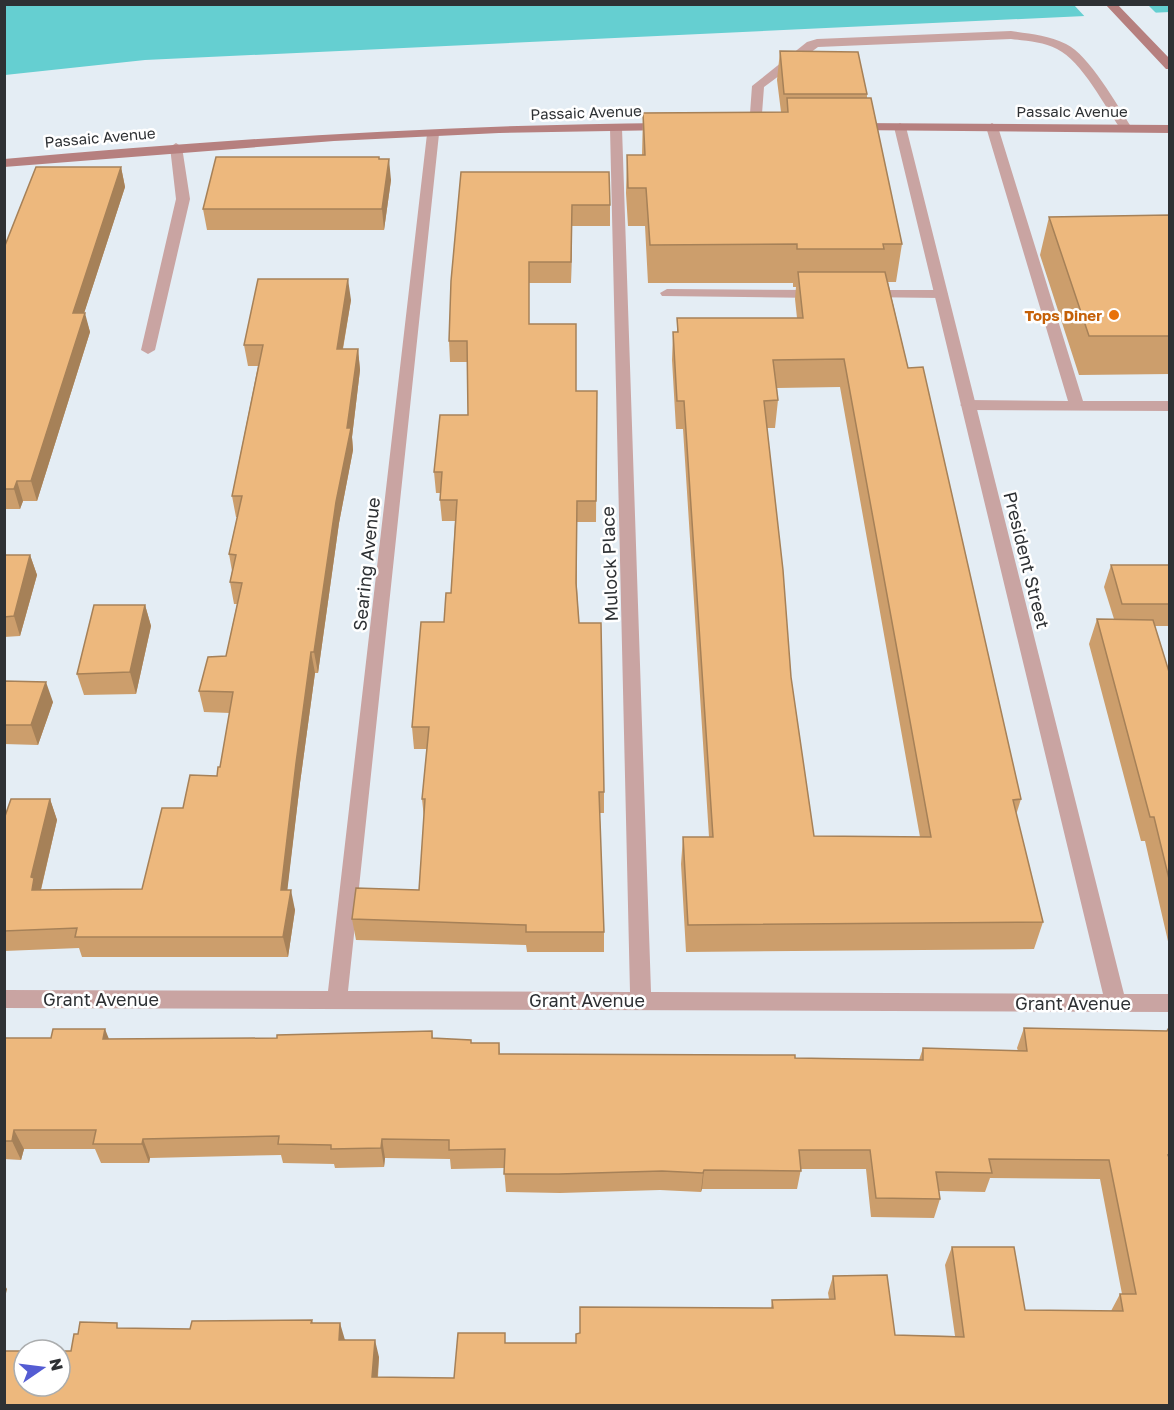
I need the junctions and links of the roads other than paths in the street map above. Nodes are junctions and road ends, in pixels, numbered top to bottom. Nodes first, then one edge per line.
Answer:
1 (1110, 4) edge
2 (1170, 66) edge
3 (676, 127) edge
4 (755, 127) edge
5 (844, 127) edge
6 (900, 127) junction
7 (992, 127) junction
8 (616, 128) junction
9 (1126, 128) junction
10 (1170, 129) edge
11 (433, 134) junction
12 (176, 147) junction
13 (4, 163) edge
14 (667, 293) dead end
15 (830, 294) edge
16 (854, 294) edge
17 (941, 294) junction
18 (148, 350) dead end
19 (968, 405) junction
20 (1077, 406) junction
21 (1170, 406) edge
22 (4, 999) edge
23 (337, 999) junction
24 (641, 1000) junction
25 (1116, 1003) junction
26 (1170, 1003) edge

1 - 2 main road
3 - 8 main road, Passaic Avenue
4 - 9 street
5 - 6 main road, Passaic Avenue
6 - 7 main road, Passaic Avenue
6 - 17 street, President Street
7 - 9 main road, Passaic Avenue
7 - 20 street
8 - 11 main road, Passaic Avenue
8 - 24 street, Mulock Place
9 - 10 main road, Passaic Avenue
11 - 12 main road, Passaic Avenue
11 - 23 street, Searing Avenue
12 - 13 main road, Passaic Avenue
12 - 18 street
14 - 15 street
16 - 17 street
17 - 19 street, President Street
19 - 20 street
19 - 25 street, President Street
20 - 21 street
22 - 23 street, Grant Avenue
23 - 24 street, Grant Avenue
24 - 25 street, Grant Avenue
25 - 26 street, Grant Avenue

